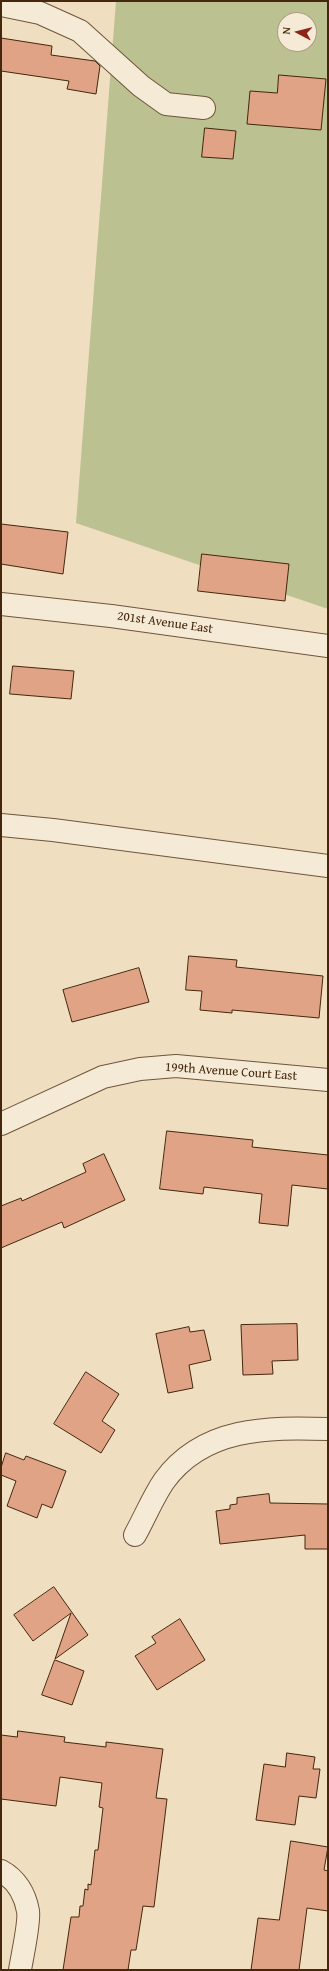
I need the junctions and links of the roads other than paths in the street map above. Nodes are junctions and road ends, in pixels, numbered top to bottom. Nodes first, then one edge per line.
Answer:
1 (1, 5) edge
2 (204, 108) dead end
3 (1, 604) edge
4 (328, 646) edge
5 (1, 825) edge
6 (328, 866) edge
7 (328, 1080) edge
8 (1, 1124) edge
9 (328, 1429) edge
10 (135, 1535) dead end
11 (1, 1871) edge
12 (20, 1970) edge

1 - 2 street
3 - 4 street, 201st Avenue East
5 - 6 street
7 - 8 street, 199th Avenue Court East
9 - 10 street
11 - 12 street

